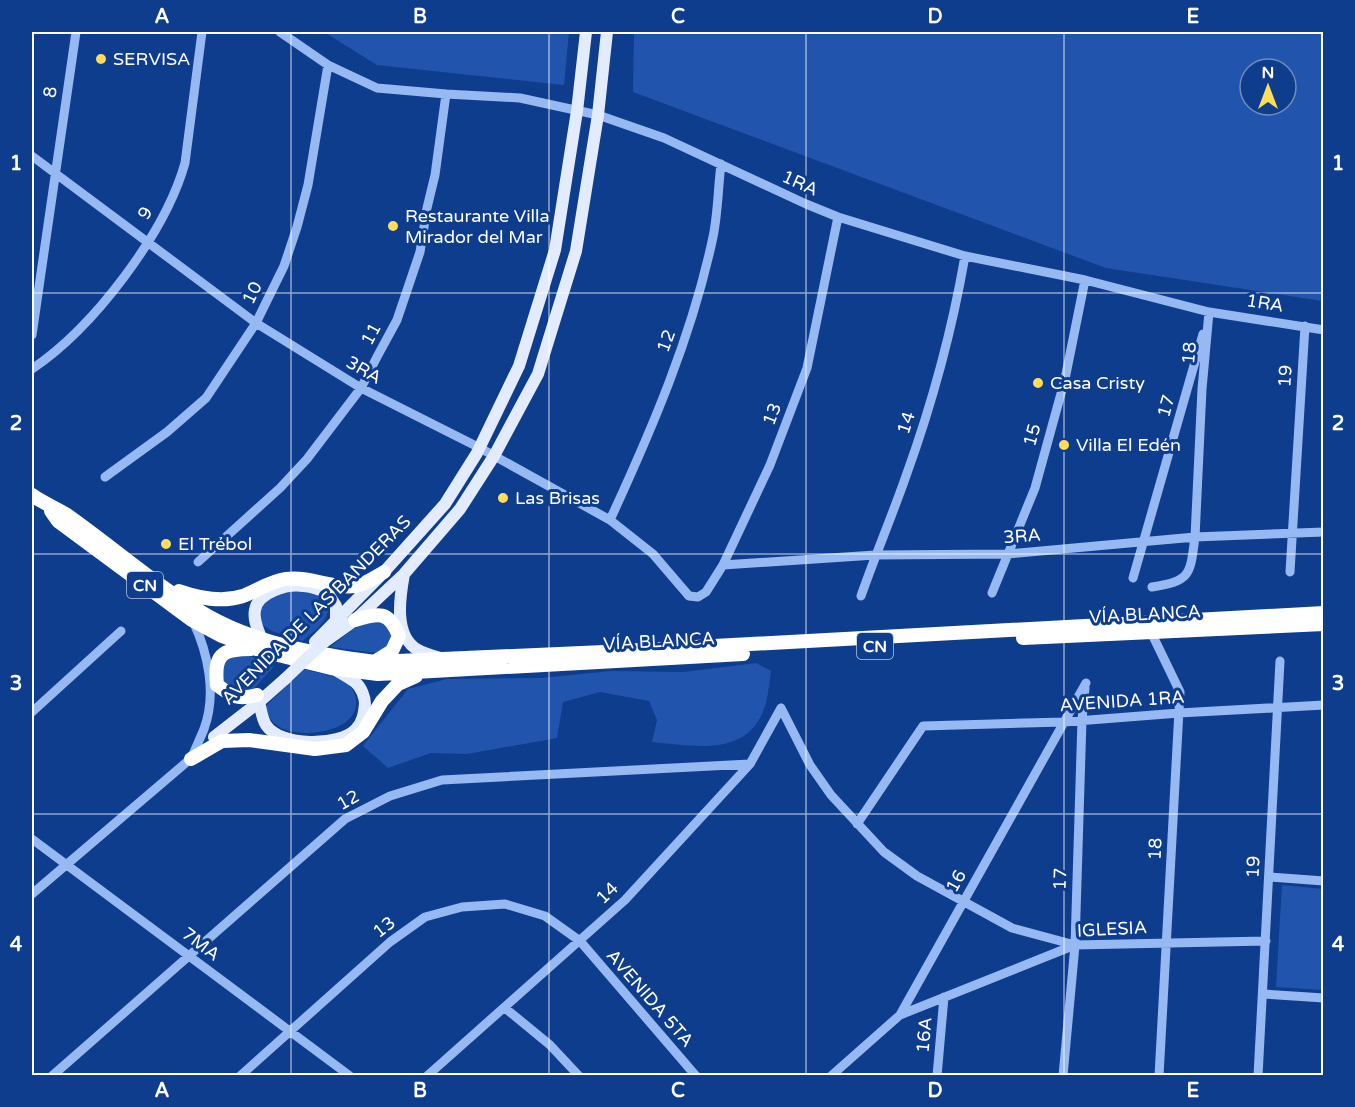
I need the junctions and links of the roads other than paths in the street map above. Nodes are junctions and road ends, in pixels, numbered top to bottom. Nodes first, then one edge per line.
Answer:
1 (76, 32) edge
2 (202, 32) edge
3 (280, 32) edge
4 (586, 32) edge
5 (607, 32) edge
6 (328, 65) junction
7 (446, 94) junction
8 (576, 111) junction
9 (598, 116) junction
10 (32, 156) edge
11 (721, 164) junction
12 (56, 172) junction
13 (838, 217) junction
14 (147, 243) junction
15 (965, 256) junction
16 (1085, 280) junction
17 (1209, 312) junction
18 (256, 323) junction
19 (1305, 326) junction
20 (1323, 330) edge
21 (32, 335) edge
22 (32, 369) edge
23 (361, 388) junction
24 (480, 448) junction
25 (494, 456) junction
26 (105, 477) dead end
27 (32, 495) edge
28 (47, 505) junction
29 (610, 520) junction
30 (1323, 532) edge
31 (1291, 533) junction
32 (1195, 537) junction
33 (1145, 542) junction
34 (1008, 554) junction
35 (875, 555) junction
36 (198, 562) dead end
37 (723, 565) junction
38 (384, 572) junction
39 (1290, 572) dead end
40 (404, 574) junction
41 (1133, 578) dead end
42 (158, 582) junction
43 (1152, 586) dead end
44 (992, 593) dead end
45 (689, 596) joint
46 (861, 596) dead end
47 (1323, 613) edge
48 (192, 620) junction
49 (336, 620) junction
50 (355, 620) junction
51 (1323, 624) edge
52 (122, 631) dead end
53 (1151, 632) junction
54 (320, 642) junction
55 (258, 644) junction
56 (444, 659) junction
57 (1280, 661) dead end
58 (375, 662) junction
59 (331, 668) junction
60 (426, 672) junction
61 (1086, 683) joint
62 (258, 699) junction
63 (1323, 705) edge
64 (1278, 708) junction
65 (32, 712) edge
66 (1179, 713) junction
67 (1082, 720) junction
68 (1064, 722) junction
69 (214, 737) joint
70 (191, 759) junction
71 (750, 764) junction
72 (857, 824) junction
73 (32, 839) edge
74 (65, 864) junction
75 (1269, 877) junction
76 (1323, 881) edge
77 (32, 894) edge
78 (963, 903) junction
79 (580, 941) junction
80 (1266, 941) junction
81 (1166, 943) junction
82 (1075, 945) junction
83 (188, 955) junction
84 (1263, 994) junction
85 (944, 997) junction
86 (1323, 998) edge
87 (505, 1008) junction
88 (900, 1015) junction
89 (291, 1032) junction
90 (52, 1076) edge
91 (240, 1076) edge
92 (350, 1076) edge
93 (427, 1076) edge
94 (579, 1076) edge
95 (696, 1076) edge
96 (831, 1076) edge
97 (938, 1076) edge
98 (1063, 1076) edge
99 (1159, 1076) edge
100 (1258, 1076) edge

1 - 12 street, 8
2 - 14 street, 9
3 - 6 street, 1RA
4 - 8 main road, AVENIDA DE LAS BANDERAS
5 - 9 main road, AVENIDA DE LAS BANDERAS
6 - 7 street, 1RA
6 - 18 street, 10
7 - 8 street, 1RA
7 - 23 street, 11
8 - 9 street, 1RA
8 - 24 main road, AVENIDA DE LAS BANDERAS
9 - 11 street, 1RA
9 - 25 main road, AVENIDA DE LAS BANDERAS
10 - 12 street, 3RA
11 - 13 street, 1RA
11 - 29 street, 12
12 - 14 street, 3RA
12 - 21 street, 8
13 - 15 street, 1RA
13 - 37 street, 13
14 - 18 street, 3RA
14 - 22 street, 9
15 - 16 street, 1RA
15 - 35 street, 14
16 - 17 street, 1RA
16 - 34 street, 15
17 - 19 street, 1RA
17 - 32 street, 18
17 - 33 street, 17
18 - 23 street, 3RA
18 - 26 street, 10
19 - 20 street, 1RA
19 - 31 street, 19
23 - 24 street, 3RA
23 - 36 street, 11
24 - 25 street, 3RA
24 - 38 main road, AVENIDA DE LAS BANDERAS
25 - 29 street, 3RA
25 - 40 main road, AVENIDA DE LAS BANDERAS
27 - 28 highway, VÍA BLANCA / CN
28 - 42 highway, VÍA BLANCA / CN
28 - 48 highway, VÍA BLANCA / CN
29 - 45 street, 3RA
30 - 31 street, 3RA
31 - 32 street, 3RA
31 - 39 street, 19
32 - 33 street, 3RA
32 - 43 street, 18
33 - 34 street, 3RA
33 - 41 street, 17
34 - 35 street, 3RA
34 - 44 street, 15
35 - 37 street, 3RA
35 - 46 street, 14
37 - 45 street, 13
38 - 42 highway
38 - 49 main road, AVENIDA DE LAS BANDERAS
40 - 50 main road, AVENIDA DE LAS BANDERAS
40 - 56 main road
42 - 55 highway, VÍA BLANCA / CN
47 - 56 highway, VÍA BLANCA / CN
48 - 55 highway, VÍA BLANCA / CN
48 - 70 street
49 - 54 main road, AVENIDA DE LAS BANDERAS
49 - 55 main road
50 - 54 main road, AVENIDA DE LAS BANDERAS
50 - 58 highway
51 - 53 highway, VÍA BLANCA / CN
52 - 65 street
53 - 60 highway, VÍA BLANCA / CN
53 - 66 street, 18
54 - 62 main road, AVENIDA DE LAS BANDERAS, bridge
55 - 58 highway, VÍA BLANCA / CN
55 - 59 highway, VÍA BLANCA / CN
55 - 62 highway
56 - 58 highway, VÍA BLANCA / CN
57 - 64 street, 19
59 - 60 highway, VÍA BLANCA / CN
59 - 62 main road
60 - 70 highway
61 - 67 street, 17
61 - 68 street, 16
62 - 69 main road, AVENIDA DE LAS BANDERAS
63 - 64 street, AVENIDA 1RA
64 - 66 street, AVENIDA 1RA
64 - 75 street, 19
66 - 67 street, AVENIDA 1RA
66 - 81 street, 18
67 - 68 street, AVENIDA 1RA
67 - 82 street, 17
68 - 72 street, AVENIDA 1RA
68 - 78 street, 16
69 - 70 street, AVENIDA DE LAS BANDERAS
70 - 74 street, AVENIDA DE LAS BANDERAS
71 - 72 street, 14
71 - 79 street, 14
71 - 83 street, 12
72 - 78 street
73 - 74 street, 7MA
74 - 77 street, AVENIDA DE LAS BANDERAS
74 - 83 street, 7MA
75 - 76 street
75 - 80 street, 19
78 - 82 street
78 - 88 street, 16
79 - 87 street, 14
79 - 89 street, 13
79 - 95 street, AVENIDA 5TA
80 - 81 street, IGLESIA
80 - 84 street, 19
81 - 82 street, IGLESIA
81 - 99 street, 18
82 - 85 street, IGLESIA
82 - 98 street, 17
83 - 89 street, 7MA
83 - 90 street, 12
84 - 86 street
84 - 100 street, 19
85 - 88 street, IGLESIA
85 - 97 street, 16A
87 - 93 street, 14
87 - 94 street
88 - 96 street, 16
89 - 91 street, 13
89 - 92 street, 7MA

